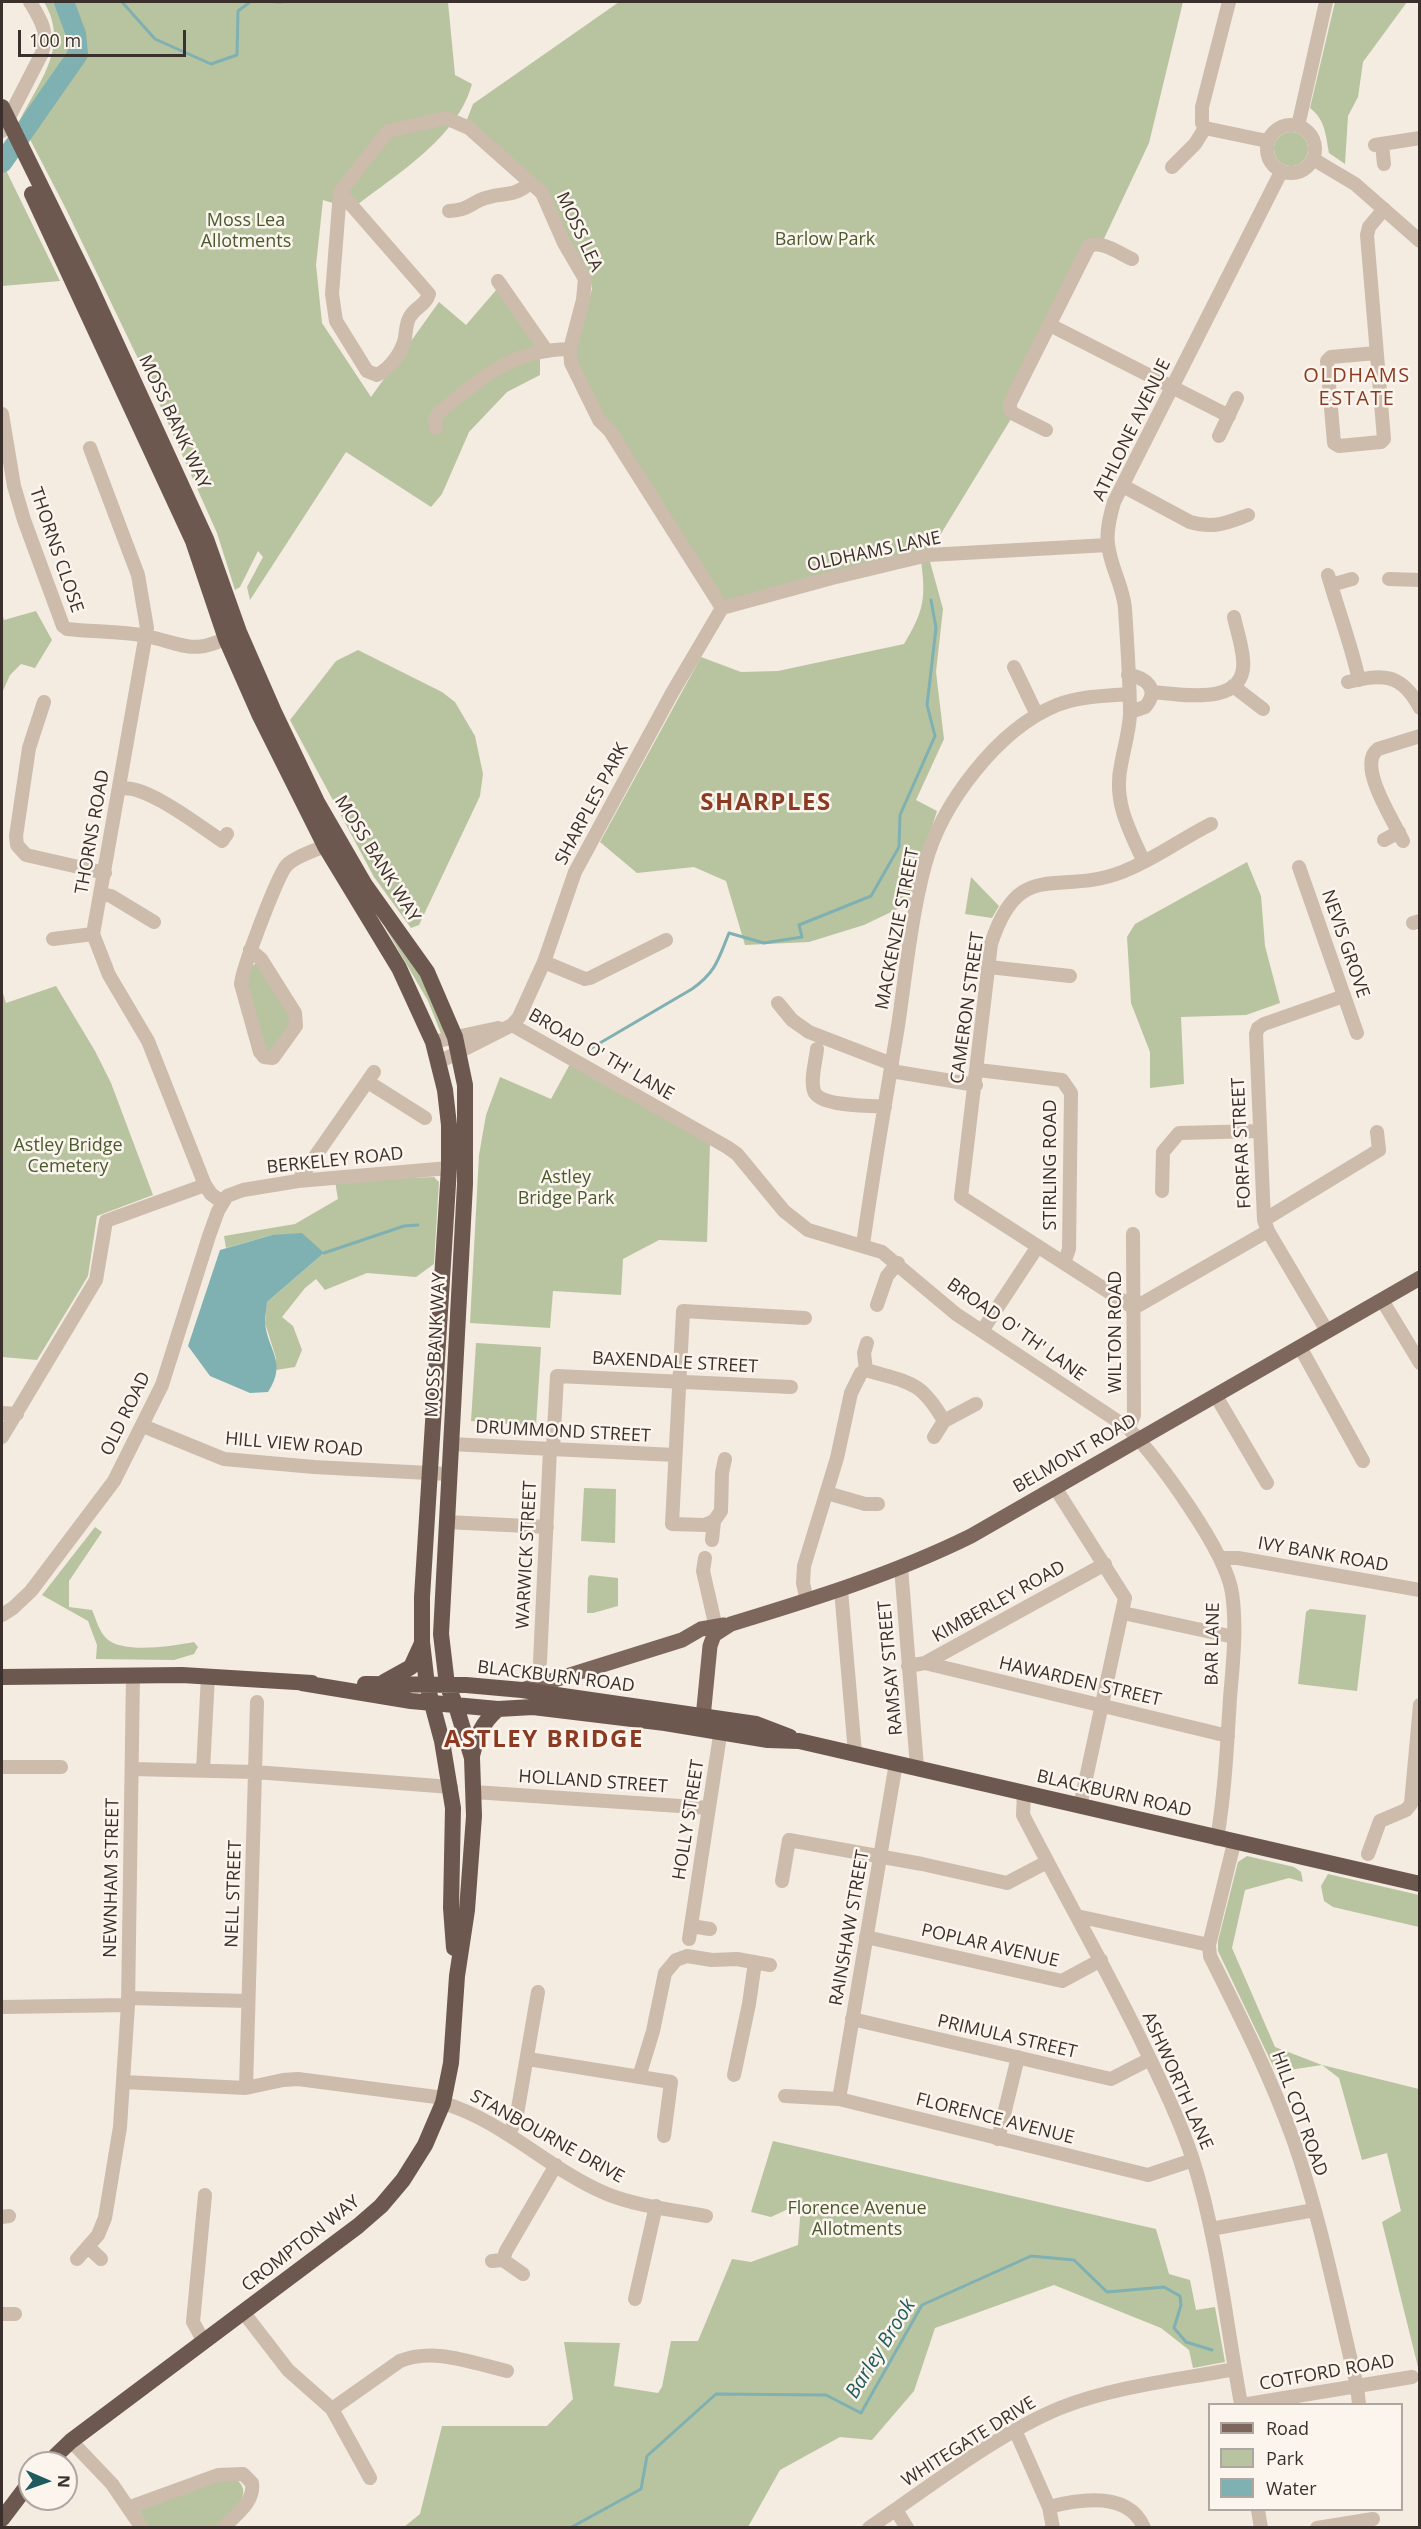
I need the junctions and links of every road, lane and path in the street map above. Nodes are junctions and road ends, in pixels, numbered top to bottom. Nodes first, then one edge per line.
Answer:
1 (30, 2) edge
2 (1229, 2) edge
3 (1326, 2) edge
4 (3, 124) edge
5 (1298, 126) junction
6 (1205, 128) junction
7 (1419, 138) edge
8 (1267, 141) junction
9 (1313, 159) junction
10 (1384, 164) dead end
11 (1172, 166) dead end
12 (1281, 172) junction
13 (530, 183) junction
14 (340, 192) junction
15 (1384, 209) junction
16 (448, 211) dead end
17 (1419, 241) edge
18 (1132, 259) dead end
19 (498, 281) dead end
20 (1050, 325) junction
21 (570, 349) junction
22 (546, 350) junction
23 (1376, 353) junction
24 (1173, 389) junction
25 (1237, 398) dead end
26 (2, 414) edge
27 (1229, 416) junction
28 (436, 428) dead end
29 (1046, 430) dead end
30 (1219, 436) dead end
31 (91, 447) dead end
32 (1123, 486) junction
33 (1248, 515) dead end
34 (1108, 545) junction
35 (1411, 576) edge
36 (1352, 579) dead end
37 (1389, 579) dead end
38 (722, 608) junction
39 (1234, 617) dead end
40 (146, 636) junction
41 (233, 636) junction
42 (1014, 666) dead end
43 (1128, 675) junction
44 (1233, 686) junction
45 (1152, 692) junction
46 (1128, 694) junction
47 (44, 702) dead end
48 (1419, 708) edge
49 (1263, 709) dead end
50 (1130, 712) junction
51 (1037, 715) junction
52 (1419, 736) edge
53 (120, 789) junction
54 (1211, 824) dead end
55 (227, 834) dead end
56 (1384, 840) dead end
57 (325, 846) junction
58 (1144, 862) junction
59 (1299, 867) dead end
60 (105, 873) junction
61 (101, 894) junction
62 (154, 922) dead end
63 (93, 934) junction
64 (53, 939) dead end
65 (666, 940) dead end
66 (250, 950) junction
67 (544, 962) junction
68 (989, 967) junction
69 (1070, 976) dead end
70 (1344, 996) junction
71 (777, 1002) dead end
72 (513, 1025) junction
73 (1357, 1033) dead end
74 (433, 1042) junction
75 (457, 1045) junction
76 (817, 1048) dead end
77 (439, 1062) junction
78 (891, 1067) junction
79 (978, 1070) junction
80 (976, 1084) junction
81 (885, 1107) junction
82 (426, 1118) dead end
83 (1259, 1131) junction
84 (1377, 1132) dead end
85 (449, 1168) junction
86 (298, 1182) junction
87 (205, 1185) junction
88 (1162, 1191) dead end
89 (224, 1199) junction
90 (1266, 1225) junction
91 (1133, 1234) dead end
92 (863, 1245) junction
93 (1038, 1246) junction
94 (898, 1263) junction
95 (1064, 1263) junction
96 (1419, 1278) edge
97 (1382, 1300) junction
98 (878, 1305) dead end
99 (1134, 1308) junction
100 (805, 1318) dead end
101 (981, 1331) junction
102 (1327, 1331) junction
103 (867, 1342) dead end
104 (1300, 1347) junction
105 (1419, 1363) edge
106 (866, 1370) junction
107 (556, 1376) joint
108 (679, 1382) junction
109 (791, 1387) dead end
110 (1216, 1396) junction
111 (976, 1404) dead end
112 (2, 1413) edge
113 (17, 1414) junction
114 (944, 1421) junction
115 (143, 1426) junction
116 (1133, 1434) junction
117 (2, 1437) edge
118 (934, 1437) dead end
119 (450, 1444) junction
120 (552, 1449) junction
121 (675, 1455) junction
122 (726, 1459) dead end
123 (1364, 1461) dead end
124 (440, 1474) junction
125 (1267, 1483) dead end
126 (1056, 1489) junction
127 (827, 1493) junction
128 (882, 1504) dead end
129 (714, 1521) junction
130 (446, 1522) junction
131 (547, 1527) junction
132 (712, 1540) dead end
133 (705, 1558) dead end
134 (1221, 1558) junction
135 (1105, 1564) junction
136 (901, 1567) junction
137 (841, 1590) junction
138 (1419, 1590) edge
139 (807, 1601) junction
140 (1123, 1613) junction
141 (2, 1615) edge
142 (721, 1627) junction
143 (693, 1636) junction
144 (1234, 1637) junction
145 (422, 1642) junction
146 (710, 1646) junction
147 (540, 1662) dead end
148 (924, 1663) junction
149 (908, 1666) junction
150 (133, 1675) junction
151 (208, 1676) junction
152 (2, 1677) edge
153 (303, 1683) junction
154 (378, 1685) junction
155 (427, 1685) junction
156 (522, 1690) junction
157 (451, 1695) junction
158 (257, 1702) dead end
159 (431, 1702) junction
160 (1103, 1705) junction
161 (1419, 1705) edge
162 (533, 1707) junction
163 (498, 1709) junction
164 (703, 1723) junction
165 (721, 1725) junction
166 (1228, 1736) junction
167 (855, 1754) junction
168 (472, 1758) junction
169 (896, 1763) junction
170 (2, 1767) edge
171 (61, 1767) dead end
172 (916, 1767) junction
173 (132, 1769) junction
174 (204, 1770) junction
175 (255, 1772) junction
176 (1416, 1779) edge
177 (451, 1786) junction
178 (474, 1792) junction
179 (1024, 1793) junction
180 (1080, 1806) junction
181 (709, 1808) junction
182 (1216, 1839) junction
183 (1234, 1843) junction
184 (1368, 1854) dead end
185 (880, 1857) junction
186 (1047, 1862) junction
187 (782, 1881) dead end
188 (1419, 1884) edge
189 (1077, 1916) junction
190 (710, 1929) dead end
191 (867, 1937) junction
192 (1209, 1945) junction
193 (1101, 1960) junction
194 (755, 1962) junction
195 (771, 1965) dead end
196 (457, 1976) junction
197 (539, 1992) dead end
198 (248, 2001) junction
199 (128, 2002) junction
200 (2, 2007) edge
201 (852, 2019) junction
202 (1018, 2057) junction
203 (528, 2059) junction
204 (1150, 2059) junction
205 (734, 2075) dead end
206 (639, 2077) junction
207 (124, 2082) junction
208 (246, 2088) junction
209 (785, 2096) dead end
210 (839, 2099) junction
211 (443, 2101) junction
212 (661, 2127) dead end
213 (509, 2133) junction
214 (998, 2139) junction
215 (1193, 2160) junction
216 (556, 2165) junction
217 (205, 2195) dead end
218 (656, 2206) junction
219 (1314, 2210) junction
220 (706, 2216) dead end
221 (1211, 2229) junction
222 (88, 2247) junction
223 (77, 2259) dead end
224 (101, 2259) dead end
225 (523, 2274) dead end
226 (634, 2293) dead end
227 (244, 2313) junction
228 (204, 2342) junction
229 (1235, 2369) junction
230 (507, 2371) dead end
231 (1412, 2377) dead end
232 (1357, 2386) junction
233 (1241, 2403) edge
234 (1254, 2403) edge
235 (1359, 2403) edge
236 (332, 2409) junction
237 (1015, 2430) junction
238 (71, 2441) junction
239 (61, 2451) edge
240 (370, 2478) dead end
241 (18, 2498) edge
242 (130, 2507) junction
243 (1049, 2507) junction
244 (896, 2510) junction
245 (1258, 2511) edge
246 (2, 2519) edge
247 (1372, 2519) edge
248 (141, 2528) edge
249 (223, 2528) edge
250 (869, 2528) edge
251 (907, 2528) edge
252 (1053, 2528) edge
253 (1144, 2528) edge
254 (1261, 2528) edge
255 (1317, 2528) edge

1 - 4 street
2 - 6 street
3 - 5 street
4 - 41 highway, MOSS BANK WAY
5 - 8 street
5 - 9 street
6 - 8 street
6 - 11 street
7 - 10 street
8 - 12 street
9 - 12 street
9 - 15 street
12 - 24 street, ATHLONE AVENUE
13 - 14 street, MOSS LEA
13 - 16 street
13 - 21 street, MOSS LEA
14 - 14 street
15 - 17 street
15 - 23 street
18 - 20 street
19 - 22 street
20 - 24 street
20 - 29 street
21 - 22 street
21 - 38 street
22 - 28 street
23 - 23 street
24 - 27 street
24 - 32 street, ATHLONE AVENUE
25 - 27 street
26 - 40 street, THORNS CLOSE
27 - 30 street
31 - 40 street, THORNS ROAD
32 - 33 street
32 - 34 street, ATHLONE AVENUE
34 - 38 street, OLDHAMS LANE
34 - 43 street, ATHLONE AVENUE
35 - 37 street
36 - 48 street
38 - 67 street, SHARPLES PARK
39 - 44 street
40 - 41 street, THORNS CLOSE
40 - 53 street, THORNS ROAD
41 - 57 highway, MOSS BANK WAY
41 - 75 highway, MOSS BANK WAY
42 - 51 street
43 - 45 street
43 - 46 street, ATHLONE AVENUE
44 - 45 street
44 - 49 street
45 - 50 street
46 - 50 street, ATHLONE AVENUE
46 - 51 street, MACKENZIE STREET
47 - 60 street
50 - 58 street, ATHLONE AVENUE
51 - 78 street, MACKENZIE STREET
52 - 56 street
53 - 55 street
53 - 60 street, THORNS ROAD
54 - 58 street, CAMERON STREET
57 - 66 street
57 - 74 highway, MOSS BANK WAY
58 - 68 street, CAMERON STREET
59 - 70 street, NEVIS GROVE
60 - 61 street, THORNS ROAD
61 - 62 street
61 - 63 street, THORNS ROAD
63 - 64 street
63 - 87 street
65 - 67 street
66 - 66 street
67 - 72 street, SHARPLES PARK
68 - 69 street
68 - 79 street, CAMERON STREET
70 - 73 street, NEVIS GROVE
70 - 83 street, FORFAR STREET
71 - 78 street
72 - 75 street
72 - 92 street, BROAD O' TH' LANE
74 - 75 street
74 - 77 highway, MOSS BANK WAY
75 - 77 street
75 - 119 highway, MOSS BANK WAY
76 - 81 street
77 - 85 highway, MOSS BANK WAY
78 - 80 street
78 - 81 street, MACKENZIE STREET
79 - 80 street, CAMERON STREET
79 - 95 street, STIRLING ROAD
80 - 93 street, CAMERON STREET
81 - 92 street, MACKENZIE STREET
82 - 86 street
83 - 88 street
83 - 90 street, FORFAR STREET
84 - 90 street
85 - 86 street, BERKELEY ROAD
85 - 124 highway, MOSS BANK WAY
86 - 89 street, BERKELEY ROAD
87 - 89 street
87 - 113 street
89 - 115 street, OLD ROAD
90 - 99 street
90 - 102 street, FORFAR STREET
91 - 99 street, WILTON ROAD
92 - 94 street, BROAD O' TH' LANE
93 - 95 street
93 - 101 street
94 - 98 street
94 - 101 street, BROAD O' TH' LANE
95 - 99 street
96 - 97 main road, BELMONT ROAD
97 - 102 main road, BELMONT ROAD
97 - 105 street
99 - 116 street, WILTON ROAD
100 - 108 street
101 - 116 street, BROAD O' TH' LANE
102 - 104 main road, BELMONT ROAD
103 - 106 street
104 - 110 main road, BELMONT ROAD
104 - 123 street
106 - 114 street
106 - 127 street
107 - 108 street, BAXENDALE STREET
107 - 120 street, WARWICK STREET
108 - 109 street, BAXENDALE STREET
108 - 121 street
110 - 116 main road, BELMONT ROAD
110 - 125 street
111 - 114 street
112 - 113 street
113 - 117 street
114 - 118 street
115 - 124 street, HILL VIEW ROAD
115 - 141 street, OLD ROAD
116 - 126 main road, BELMONT ROAD
116 - 134 street, BAR LANE
119 - 120 street, DRUMMOND STREET
119 - 124 highway, MOSS BANK WAY
120 - 121 street, DRUMMOND STREET
120 - 131 street, WARWICK STREET
121 - 129 street
122 - 129 street
124 - 130 highway, MOSS BANK WAY
124 - 145 highway, MOSS BANK WAY
126 - 135 street
126 - 136 main road, BELMONT ROAD
127 - 128 street
127 - 139 street
129 - 132 street
130 - 131 street
130 - 157 highway, MOSS BANK WAY
131 - 147 street, WARWICK STREET
133 - 142 street
134 - 138 street, IVY BANK ROAD
134 - 144 street, BAR LANE
135 - 140 street
135 - 148 street, KIMBERLEY ROAD
136 - 137 main road, BELMONT ROAD
136 - 149 street, RAMSAY STREET
137 - 139 main road, BELMONT ROAD
137 - 167 street
139 - 142 main road, BELMONT ROAD
140 - 144 street
140 - 160 street
142 - 143 main road, BELMONT ROAD
142 - 146 main road
143 - 146 main road
143 - 156 main road, BELMONT ROAD
144 - 166 street, BAR LANE
145 - 154 highway
145 - 155 highway, MOSS BANK WAY
146 - 164 main road
148 - 149 street, KIMBERLEY ROAD
148 - 160 street, HAWARDEN STREET
149 - 172 street, RAMSAY STREET
150 - 151 highway, BLACKBURN ROAD
150 - 152 highway, BLACKBURN ROAD
150 - 173 street, NEWNHAM STREET
151 - 153 highway, BLACKBURN ROAD
151 - 174 street
153 - 154 highway, BLACKBURN ROAD
153 - 159 highway, BLACKBURN ROAD
154 - 155 highway, BLACKBURN ROAD
155 - 157 highway, BLACKBURN ROAD
155 - 159 highway, CROMPTON WAY
156 - 157 highway, BLACKBURN ROAD
156 - 164 highway, BLACKBURN ROAD
157 - 159 highway, BLACKBURN ROAD
157 - 162 highway
157 - 163 highway, BLACKBURN ROAD
157 - 168 highway, CROMPTON WAY
158 - 175 street, NELL STREET
159 - 177 highway, CROMPTON WAY
160 - 166 street, HAWARDEN STREET
160 - 180 street
161 - 176 street
162 - 163 highway, BLACKBURN ROAD
162 - 164 highway, BLACKBURN ROAD
163 - 168 highway
164 - 165 highway, BLACKBURN ROAD
165 - 167 highway, BLACKBURN ROAD
165 - 181 street, HOLLY STREET
166 - 182 street, BAR LANE
167 - 169 highway, BLACKBURN ROAD
168 - 178 highway, CROMPTON WAY
169 - 172 highway, BLACKBURN ROAD
169 - 185 street, RAINSHAW STREET
170 - 171 street
172 - 179 highway, BLACKBURN ROAD
173 - 174 street
173 - 199 street, NEWNHAM STREET
174 - 175 street
175 - 177 street
175 - 198 street, NELL STREET
176 - 184 street
177 - 196 highway, CROMPTON WAY
178 - 181 street, HOLLAND STREET
178 - 196 highway, CROMPTON WAY
179 - 180 highway, BLACKBURN ROAD
179 - 186 street, ASHWORTH LANE
180 - 182 highway, BLACKBURN ROAD
181 - 190 street, HOLLY STREET
182 - 183 highway, BLACKBURN ROAD
183 - 188 highway, BLACKBURN ROAD
183 - 192 street
185 - 186 street
185 - 187 street
185 - 191 street, RAINSHAW STREET
186 - 189 street, ASHWORTH LANE
189 - 192 street
189 - 193 street, ASHWORTH LANE
191 - 193 street, POPLAR AVENUE
191 - 201 street, RAINSHAW STREET
192 - 219 street, HILL COT ROAD
193 - 204 street, ASHWORTH LANE
194 - 195 street
194 - 205 street
194 - 206 street
196 - 211 highway, CROMPTON WAY
197 - 203 street
198 - 199 street
198 - 208 street, NELL STREET
199 - 200 street
199 - 207 street, NEWNHAM STREET
201 - 202 street, PRIMULA STREET
201 - 210 street, RAINSHAW STREET
202 - 204 street, PRIMULA STREET
202 - 214 street
203 - 206 street
203 - 213 street
204 - 215 street, ASHWORTH LANE
206 - 212 street
207 - 208 street, STANBOURNE DRIVE
207 - 222 street, NEWNHAM STREET
208 - 211 street, STANBOURNE DRIVE
209 - 210 street, FLORENCE AVENUE
210 - 214 street, FLORENCE AVENUE
211 - 213 street, STANBOURNE DRIVE
211 - 227 highway, CROMPTON WAY
213 - 216 street, STANBOURNE DRIVE
214 - 215 street, FLORENCE AVENUE
215 - 221 street, ASHWORTH LANE
216 - 218 street, STANBOURNE DRIVE
216 - 225 street
217 - 228 street
218 - 220 street, STANBOURNE DRIVE
218 - 226 street
219 - 221 street
219 - 232 street, HILL COT ROAD
221 - 229 street, ASHWORTH LANE
222 - 223 street, NEWNHAM STREET
222 - 224 street
227 - 228 highway, CROMPTON WAY
227 - 236 street
228 - 238 highway, CROMPTON WAY
229 - 233 street, ASHWORTH LANE
229 - 237 street, WHITEGATE DRIVE
230 - 236 street
231 - 232 street, COTFORD ROAD
232 - 234 street, COTFORD ROAD
232 - 235 street, HILL COT ROAD
236 - 240 street
237 - 243 street
237 - 244 street, WHITEGATE DRIVE
238 - 239 highway, CROMPTON WAY
238 - 242 street
241 - 246 highway
242 - 248 street
242 - 249 street
243 - 252 street
243 - 253 street
244 - 250 street, WHITEGATE DRIVE
244 - 251 street
245 - 254 street
247 - 255 street

